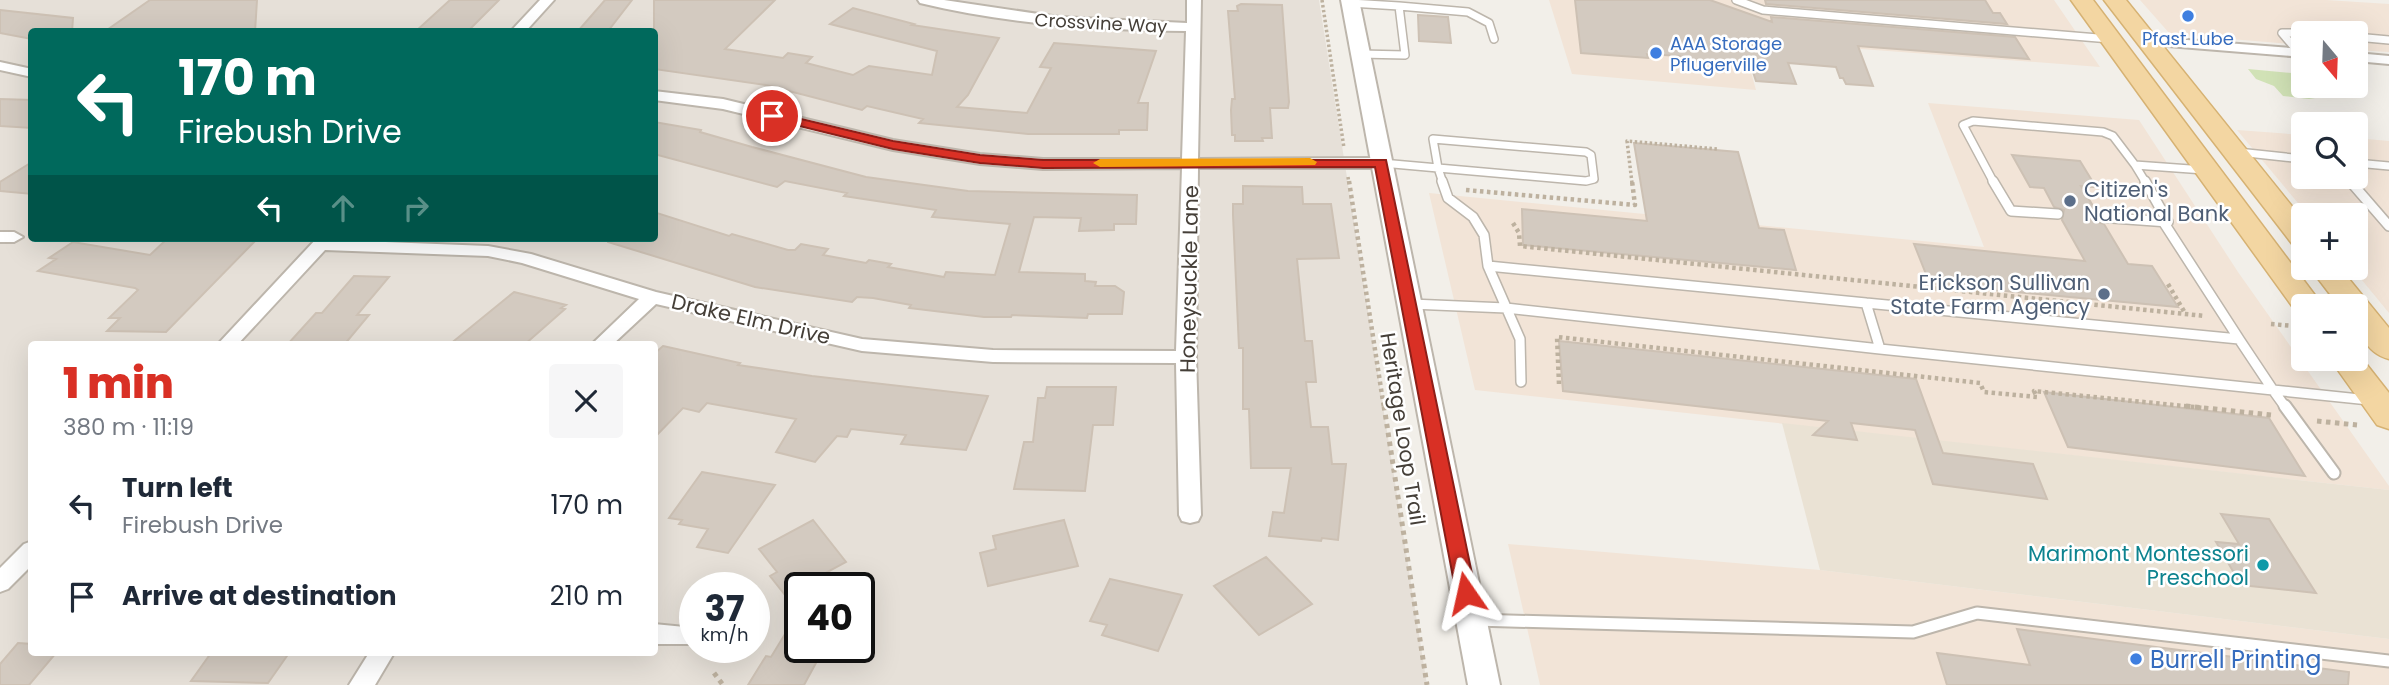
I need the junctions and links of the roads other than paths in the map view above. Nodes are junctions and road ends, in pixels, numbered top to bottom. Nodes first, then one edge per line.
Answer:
1 (547, 0) edge
2 (925, 0) edge
3 (1194, 0) edge
4 (1736, 0) edge
5 (2082, 0) edge
6 (2115, 0) edge
7 (1350, 1) edge
8 (1744, 2) edge
9 (1399, 6) junction
10 (1195, 27) junction
11 (521, 28) edge
12 (2291, 33) edge
13 (2368, 38) edge
14 (1494, 39) dead end
15 (2110, 39) junction
16 (2389, 40) edge
17 (2148, 41) junction
18 (2291, 42) edge
19 (2291, 52) edge
20 (1360, 54) junction
21 (2368, 58) edge
22 (2389, 60) edge
23 (0, 66) edge
24 (28, 72) edge
25 (658, 96) edge
26 (2234, 152) junction
27 (2291, 158) edge
28 (1191, 163) junction
29 (1381, 163) junction
30 (2368, 164) edge
31 (2135, 165) junction
32 (2389, 166) edge
33 (1438, 168) junction
34 (2208, 170) junction
35 (2357, 189) edge
36 (2058, 214) dead end
37 (2099, 217) dead end
38 (2164, 223) junction
39 (2291, 224) edge
40 (2389, 226) edge
41 (323, 242) edge
42 (340, 242) edge
43 (1488, 266) junction
44 (2335, 280) edge
45 (652, 297) junction
46 (2291, 302) edge
47 (1866, 303) junction
48 (1410, 304) junction
49 (1506, 309) junction
50 (2239, 339) junction
51 (2385, 339) edge
52 (230, 341) edge
53 (604, 341) edge
54 (1880, 349) junction
55 (1186, 357) junction
56 (2352, 371) edge
57 (1521, 382) dead end
58 (2273, 390) junction
59 (2374, 414) edge
60 (2334, 473) dead end
61 (1191, 516) dead end
62 (28, 554) edge
63 (0, 583) edge
64 (1471, 620) junction
65 (658, 634) edge
66 (679, 635) edge
67 (380, 656) edge
68 (2389, 661) edge
69 (362, 685) edge
70 (1484, 685) edge

1 - 11 street
2 - 10 street, Crossvine Way
3 - 10 street, Honeysuckle Lane
4 - 8 lane
5 - 15 main road
6 - 17 main road
7 - 9 lane
7 - 20 street
8 - 15 lane
9 - 14 lane
9 - 20 lane
10 - 28 street, Honeysuckle Lane
12 - 18 lane
13 - 16 lane
15 - 34 main road
17 - 19 street
17 - 26 main road
20 - 29 street
21 - 22 street
23 - 24 street
25 - 28 street
26 - 27 lane
26 - 39 main road
28 - 29 street
28 - 55 street, Honeysuckle Lane
29 - 33 lane
29 - 48 street
30 - 32 lane
31 - 34 lane
31 - 36 lane
31 - 38 lane
33 - 33 lane
33 - 43 lane
34 - 46 main road
35 - 40 lane
37 - 38 lane
38 - 50 lane
41 - 52 street
42 - 45 street, Drake Elm Drive
43 - 47 lane
43 - 49 lane
44 - 51 main road
45 - 53 street
45 - 55 street, Drake Elm Drive
47 - 50 lane
47 - 54 lane
48 - 49 lane
48 - 64 street
49 - 54 lane
49 - 57 lane
50 - 58 lane
54 - 58 lane
55 - 61 street, Honeysuckle Lane
56 - 59 main road
58 - 59 lane
58 - 60 lane
62 - 63 street
64 - 68 lane
64 - 70 street
65 - 66 street
67 - 69 street

